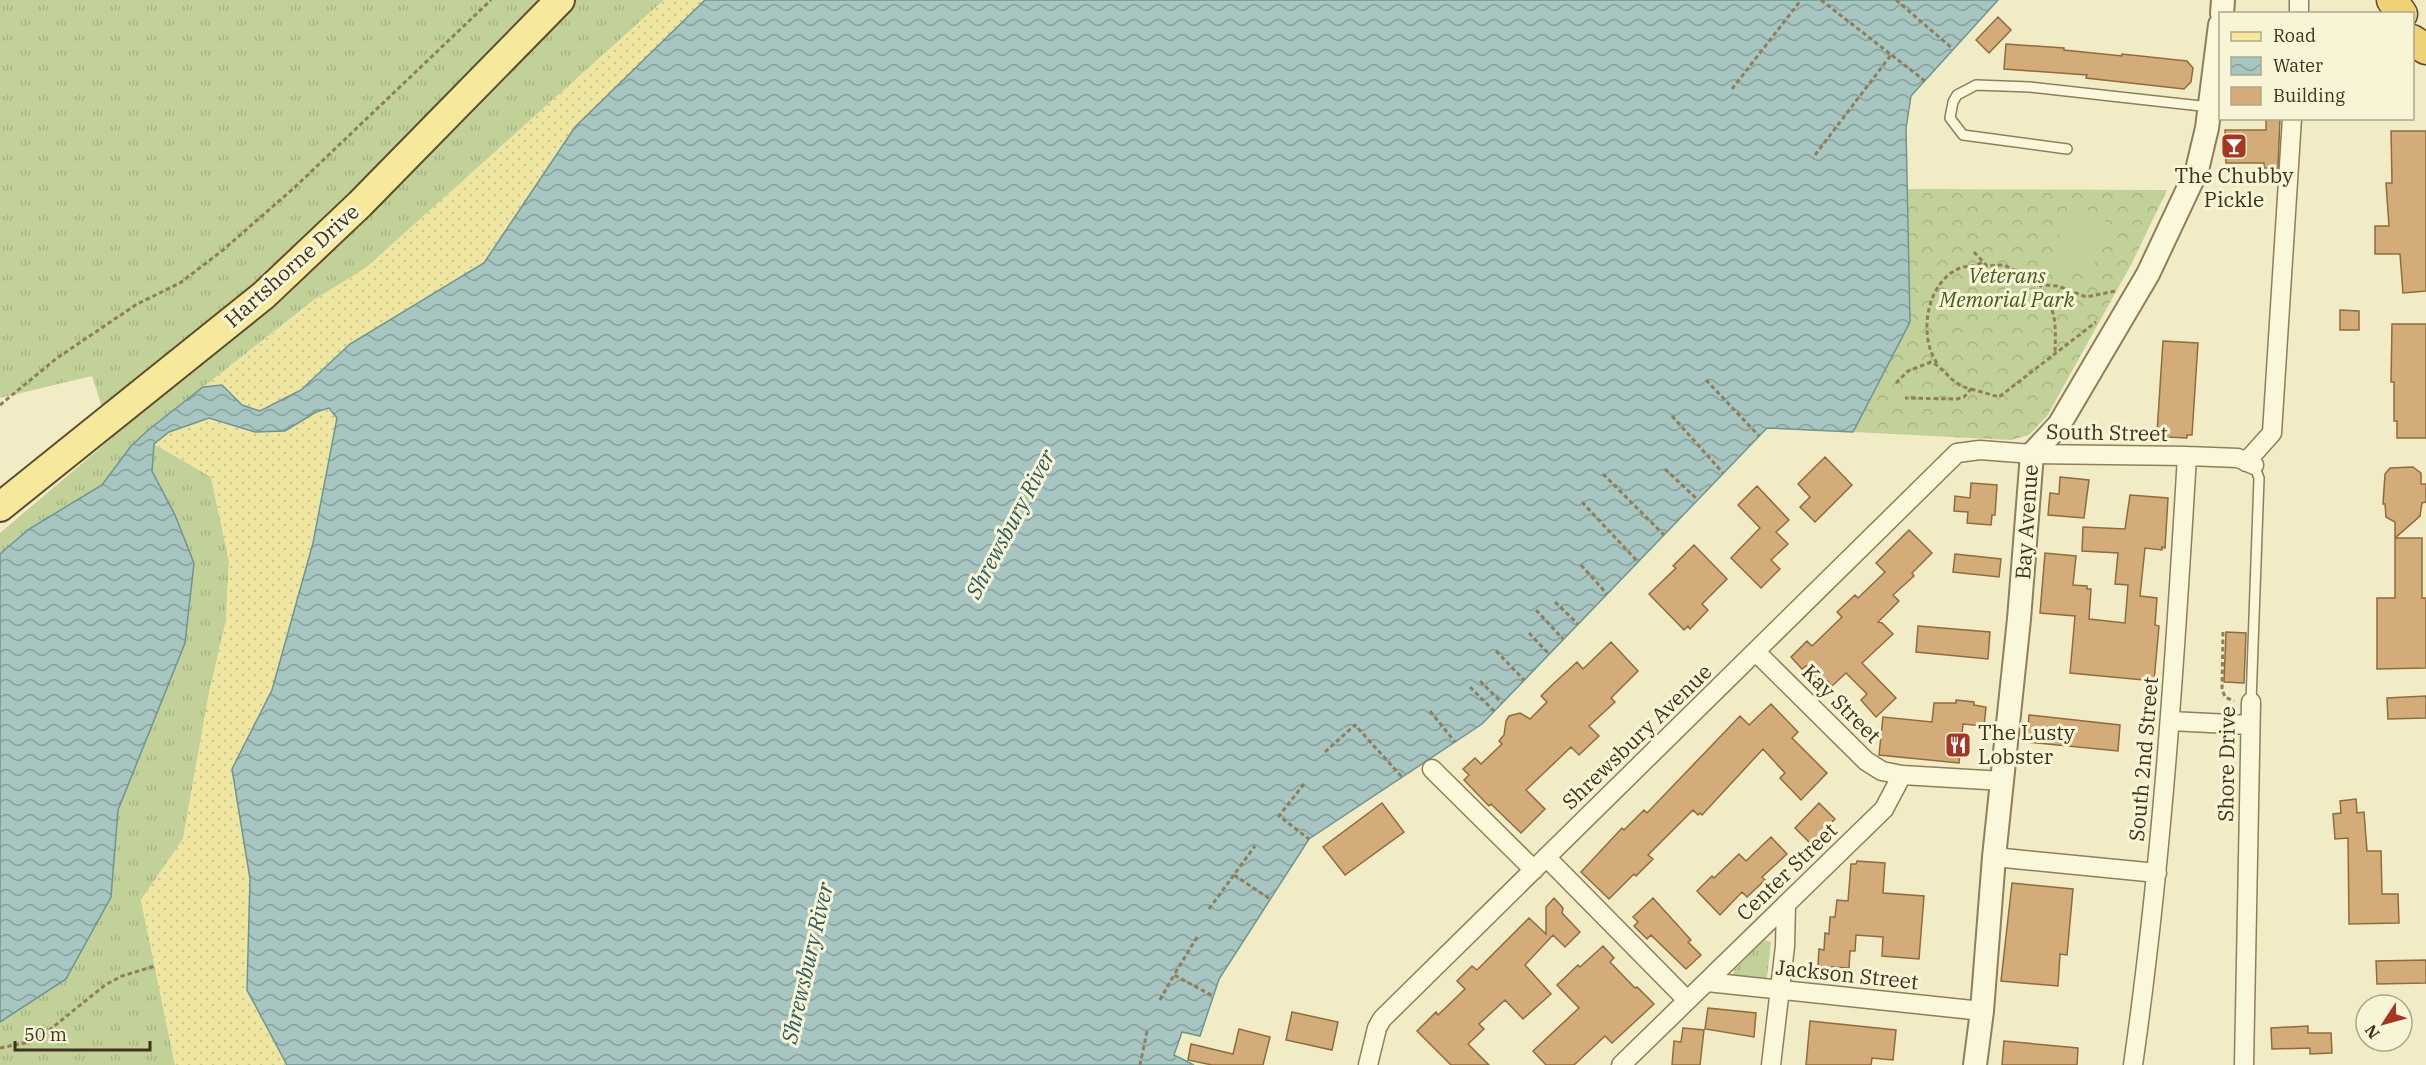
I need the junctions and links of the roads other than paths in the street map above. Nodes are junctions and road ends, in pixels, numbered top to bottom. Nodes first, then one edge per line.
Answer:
1 (560, 0) edge
2 (2219, 33) edge
3 (2210, 106) junction
4 (2292, 120) edge
5 (2067, 149) dead end
6 (1958, 453) joint
7 (2032, 454) junction
8 (2187, 456) junction
9 (2250, 464) junction
10 (0, 507) edge
11 (1756, 652) junction
12 (2246, 702) joint
13 (2170, 722) junction
14 (2250, 725) junction
15 (1432, 769) dead end
16 (1902, 775) junction
17 (2003, 781) junction
18 (1994, 857) junction
19 (1540, 863) junction
20 (2157, 873) junction
21 (1786, 904) junction
22 (1707, 982) junction
23 (1780, 991) junction
24 (1687, 1000) junction
25 (1982, 1011) junction
26 (1368, 1065) edge
27 (1621, 1065) edge
28 (1771, 1065) edge
29 (1975, 1065) edge
30 (2133, 1065) edge
31 (2244, 1065) edge

1 - 10 main road, Hartshorne Drive
2 - 3 street, Bay Avenue
3 - 5 lane
3 - 7 street, Bay Avenue
4 - 9 street
6 - 7 street, South Street
6 - 11 street, Shrewsbury Avenue
7 - 8 street, South Street
7 - 17 street, Bay Avenue
8 - 9 street, South Street
8 - 13 street, South 2nd Street
9 - 12 lane, Shore Drive
11 - 16 street, Kay Street
11 - 19 street, Shrewsbury Avenue
12 - 14 street, Shore Drive
13 - 14 street
13 - 20 street, South 2nd Street
14 - 31 street, Shore Drive
15 - 19 street
16 - 17 street
16 - 21 street, Center Street
17 - 18 street, Bay Avenue
18 - 20 street
18 - 25 street, Bay Avenue
19 - 24 street
19 - 26 street, Shrewsbury Avenue
20 - 30 street, South 2nd Street
21 - 22 street, Center Street
21 - 23 street
22 - 23 street, Jackson Street
22 - 24 street, Center Street
23 - 25 street, Jackson Street
23 - 28 street
24 - 27 street, Center Street
25 - 29 street, Bay Avenue

